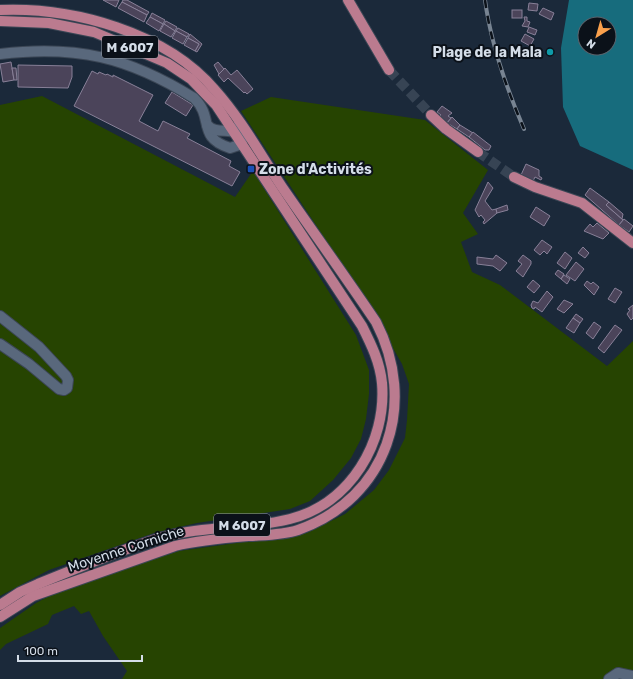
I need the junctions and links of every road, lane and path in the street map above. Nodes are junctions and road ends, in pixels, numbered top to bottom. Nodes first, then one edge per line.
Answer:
1 (348, 0) edge
2 (0, 10) edge
3 (0, 21) edge
4 (0, 54) edge
5 (389, 70) tunnel mouth
6 (431, 115) tunnel mouth
7 (207, 125) junction
8 (236, 126) junction
9 (242, 140) junction
10 (255, 147) junction
11 (478, 152) tunnel mouth
12 (514, 177) tunnel mouth
13 (633, 243) edge
14 (0, 316) edge
15 (0, 344) edge
16 (0, 605) edge
17 (0, 617) edge
18 (633, 676) edge
19 (609, 679) edge

1 - 5 main road
2 - 8 main road, M 6007
3 - 8 main road, M 6007
4 - 7 street
6 - 11 main road
7 - 8 street
7 - 9 street
8 - 9 main road, M 6007
8 - 10 main road, M 6007
9 - 10 street
9 - 16 main road, Moyenne Corniche / M 6007
10 - 17 main road, Moyenne Corniche / M 6007
12 - 13 main road
14 - 15 street
18 - 19 street

